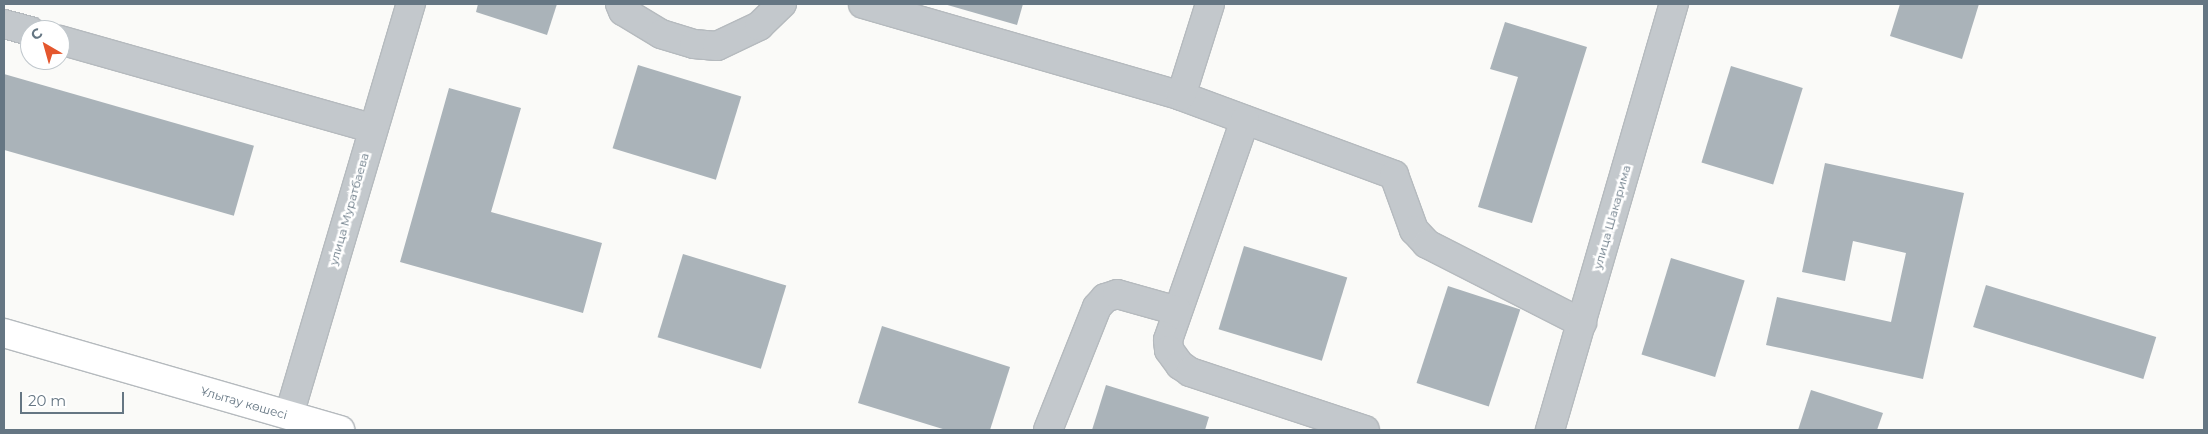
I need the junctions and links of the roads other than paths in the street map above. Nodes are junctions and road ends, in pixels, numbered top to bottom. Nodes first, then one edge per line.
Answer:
1 (411, 4) edge
2 (620, 4) edge
3 (782, 4) edge
4 (863, 4) edge
5 (1210, 4) edge
6 (1674, 4) edge
7 (4, 24) edge
8 (20, 28) edge
9 (70, 43) edge
10 (1181, 96) junction
11 (1245, 120) junction
12 (372, 128) junction
13 (1178, 311) junction
14 (1582, 322) junction
15 (4, 333) edge
16 (289, 416) junction
17 (340, 430) edge
18 (1048, 430) edge
19 (1365, 430) edge
20 (1550, 430) edge

1 - 12 street, улица Муратбаева
2 - 3 street
4 - 10 street
5 - 10 street
6 - 14 street, улица Шакарима
7 - 8 street
9 - 12 street
10 - 11 street
11 - 13 street
11 - 14 street
12 - 16 street, улица Муратбаева
13 - 18 street
13 - 19 street
14 - 20 street, улица Шакарима
15 - 16 main road, Ұлытау көшесі
16 - 17 main road, Ұлытау көшесі

